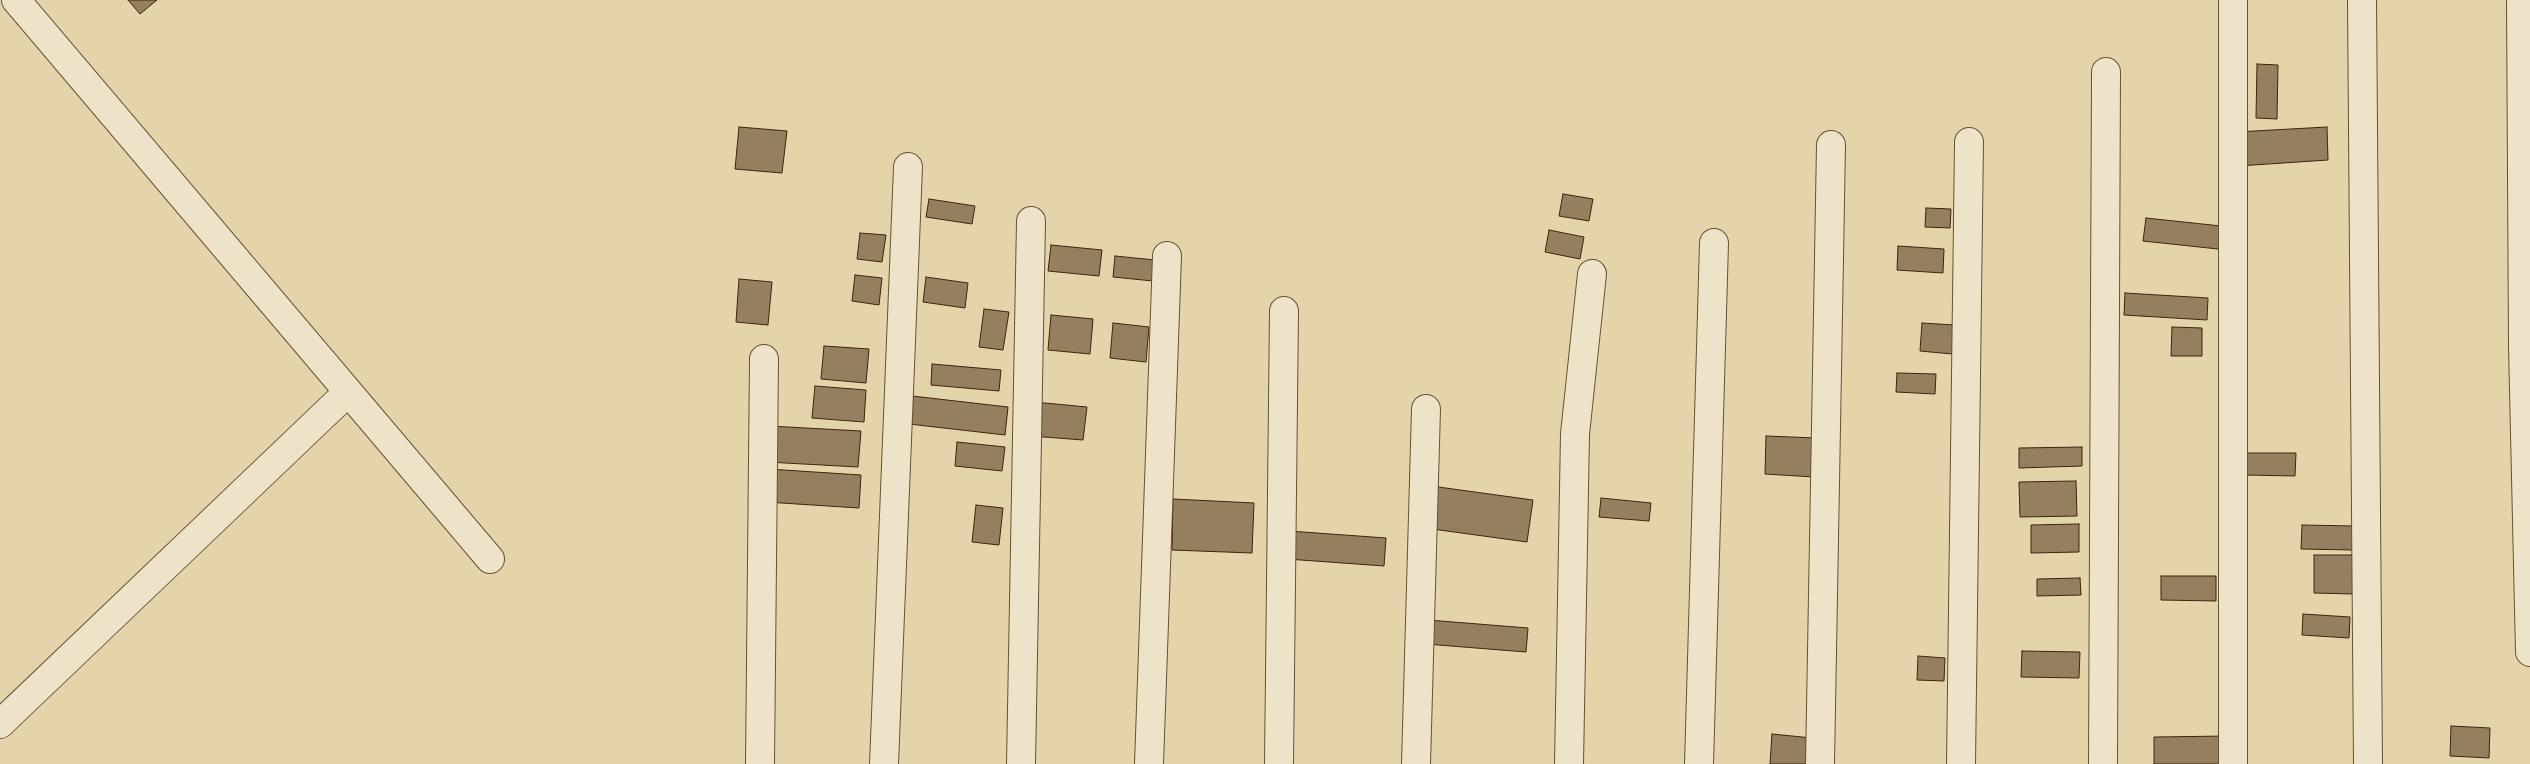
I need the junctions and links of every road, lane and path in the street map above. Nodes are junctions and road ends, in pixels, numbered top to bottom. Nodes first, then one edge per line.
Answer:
1 (16, 0) edge
2 (2232, 0) edge
3 (2362, 0) edge
4 (2521, 0) edge
5 (2106, 72) dead end
6 (1969, 142) dead end
7 (1831, 145) dead end
8 (908, 167) dead end
9 (1031, 221) dead end
10 (1714, 243) dead end
11 (1167, 256) dead end
12 (1592, 274) dead end
13 (1284, 311) dead end
14 (2527, 346) edge
15 (764, 359) dead end
16 (348, 392) junction
17 (1426, 409) dead end
18 (490, 560) dead end
19 (2530, 652) edge
20 (0, 724) edge
21 (760, 764) edge
22 (884, 764) edge
23 (1021, 764) edge
24 (1149, 764) edge
25 (1279, 764) edge
26 (1416, 764) edge
27 (1569, 764) edge
28 (1699, 764) edge
29 (1820, 764) edge
30 (1961, 764) edge
31 (2103, 764) edge
32 (2233, 764) edge
33 (2368, 764) edge

1 - 16 street
2 - 32 street
3 - 33 street
4 - 14 street
5 - 31 street
6 - 30 street
7 - 29 street
8 - 22 street
9 - 23 street
10 - 28 street
11 - 24 street
12 - 27 street
13 - 25 street
14 - 19 street
15 - 21 street
16 - 18 street
16 - 20 street
17 - 26 street

